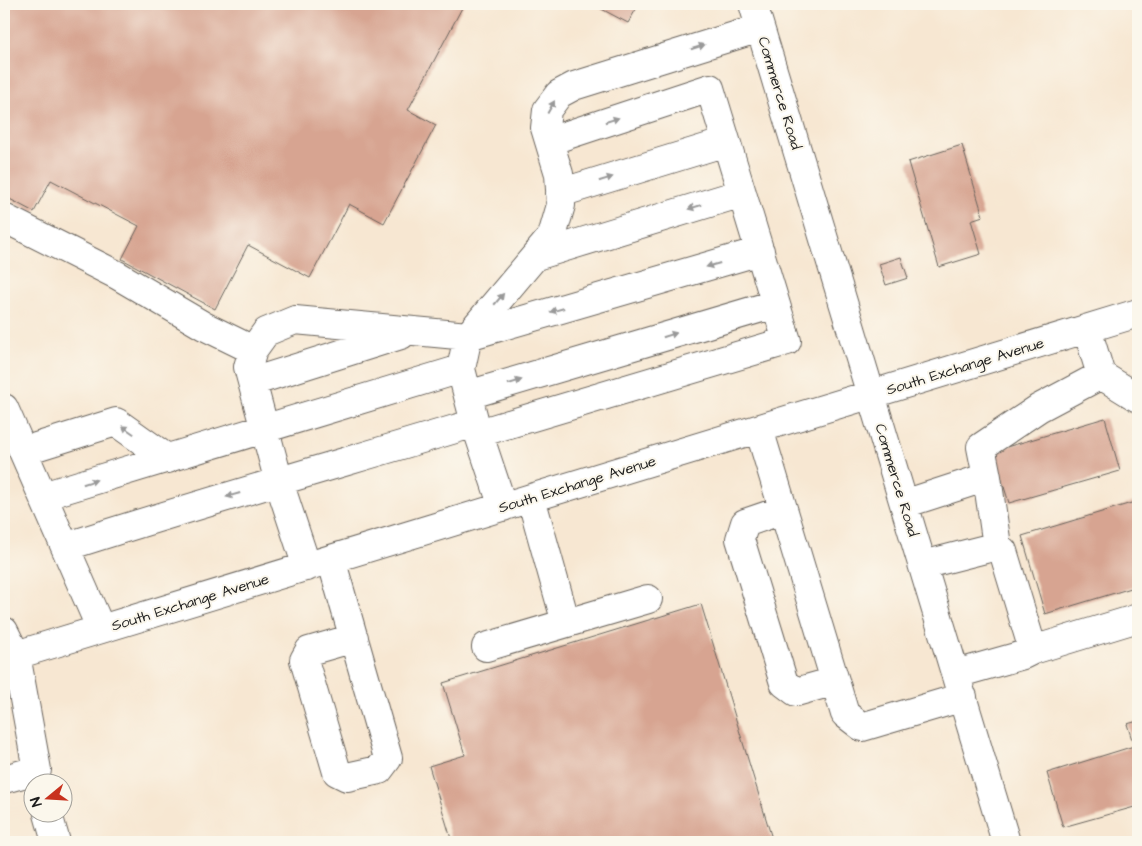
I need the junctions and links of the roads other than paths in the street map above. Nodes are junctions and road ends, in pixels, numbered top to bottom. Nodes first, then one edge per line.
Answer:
1 (757, 16) edge
2 (549, 141) junction
3 (726, 142) junction
4 (560, 193) junction
5 (742, 193) junction
6 (4, 218) edge
7 (760, 251) junction
8 (536, 256) junction
9 (775, 304) junction
10 (1138, 313) edge
11 (1087, 329) junction
12 (414, 331) junction
13 (468, 336) junction
14 (253, 350) junction
15 (461, 369) junction
16 (1101, 375) junction
17 (252, 382) junction
18 (871, 395) junction
19 (468, 396) junction
20 (1138, 398) edge
21 (4, 408) edge
22 (477, 428) junction
23 (759, 429) junction
24 (265, 430) junction
25 (23, 451) junction
26 (168, 459) junction
27 (987, 477) junction
28 (280, 482) junction
29 (43, 496) junction
30 (531, 498) junction
31 (904, 504) junction
32 (503, 507) junction
33 (783, 510) junction
34 (997, 546) junction
35 (65, 547) junction
36 (319, 563) junction
37 (923, 565) junction
38 (648, 599) dead end
39 (1138, 618) edge
40 (566, 623) junction
41 (101, 629) junction
42 (4, 631) edge
43 (354, 638) junction
44 (486, 647) dead end
45 (1033, 650) junction
46 (16, 655) junction
47 (835, 681) junction
48 (959, 685) junction
49 (38, 774) edge
50 (22, 778) edge
51 (4, 779) edge
52 (51, 824) edge
53 (56, 842) edge
54 (1006, 842) edge

2 -> 1 street
1 - 18 street, Commerce Road
2 -> 3 street
2 - 4 street
4 -> 3 street
3 - 5 street
4 - 8 street
5 - 7 street
5 -> 8 street
6 - 14 street
7 - 9 street
7 -> 13 street
13 -> 8 street
19 -> 9 street
9 - 22 street
10 - 11 street, South Exchange Avenue
11 - 16 street
11 - 18 street, South Exchange Avenue
12 - 13 street
12 - 14 street
12 - 17 street
13 - 15 street
14 - 17 street
15 - 19 street
15 - 24 street
16 - 20 street
16 - 27 street
17 - 24 street
18 - 23 street, South Exchange Avenue
18 - 31 street, Commerce Road
19 - 22 street
21 - 25 street
22 - 28 street
22 - 32 street
23 - 30 street, South Exchange Avenue
23 - 33 street
24 - 26 street
24 - 28 street
26 -> 25 street
25 - 29 street
29 -> 26 street
27 - 31 street
27 - 34 street
28 -> 35 street
28 - 36 street
29 - 35 street
30 - 32 street, South Exchange Avenue
30 - 40 street
31 - 37 street, Commerce Road
32 - 36 street, South Exchange Avenue
33 - 47 street
33 - 47 street
34 - 37 street
34 - 45 street
35 - 41 street
36 - 41 street, South Exchange Avenue
36 - 43 street
37 - 48 street, Commerce Road
38 - 40 street
39 - 45 street
40 - 44 street
41 - 46 street, South Exchange Avenue
42 - 46 street
43 - 43 street
45 - 48 street
46 - 49 street
47 - 48 street
48 - 54 street, Commerce Road
50 - 51 street
52 - 53 street

